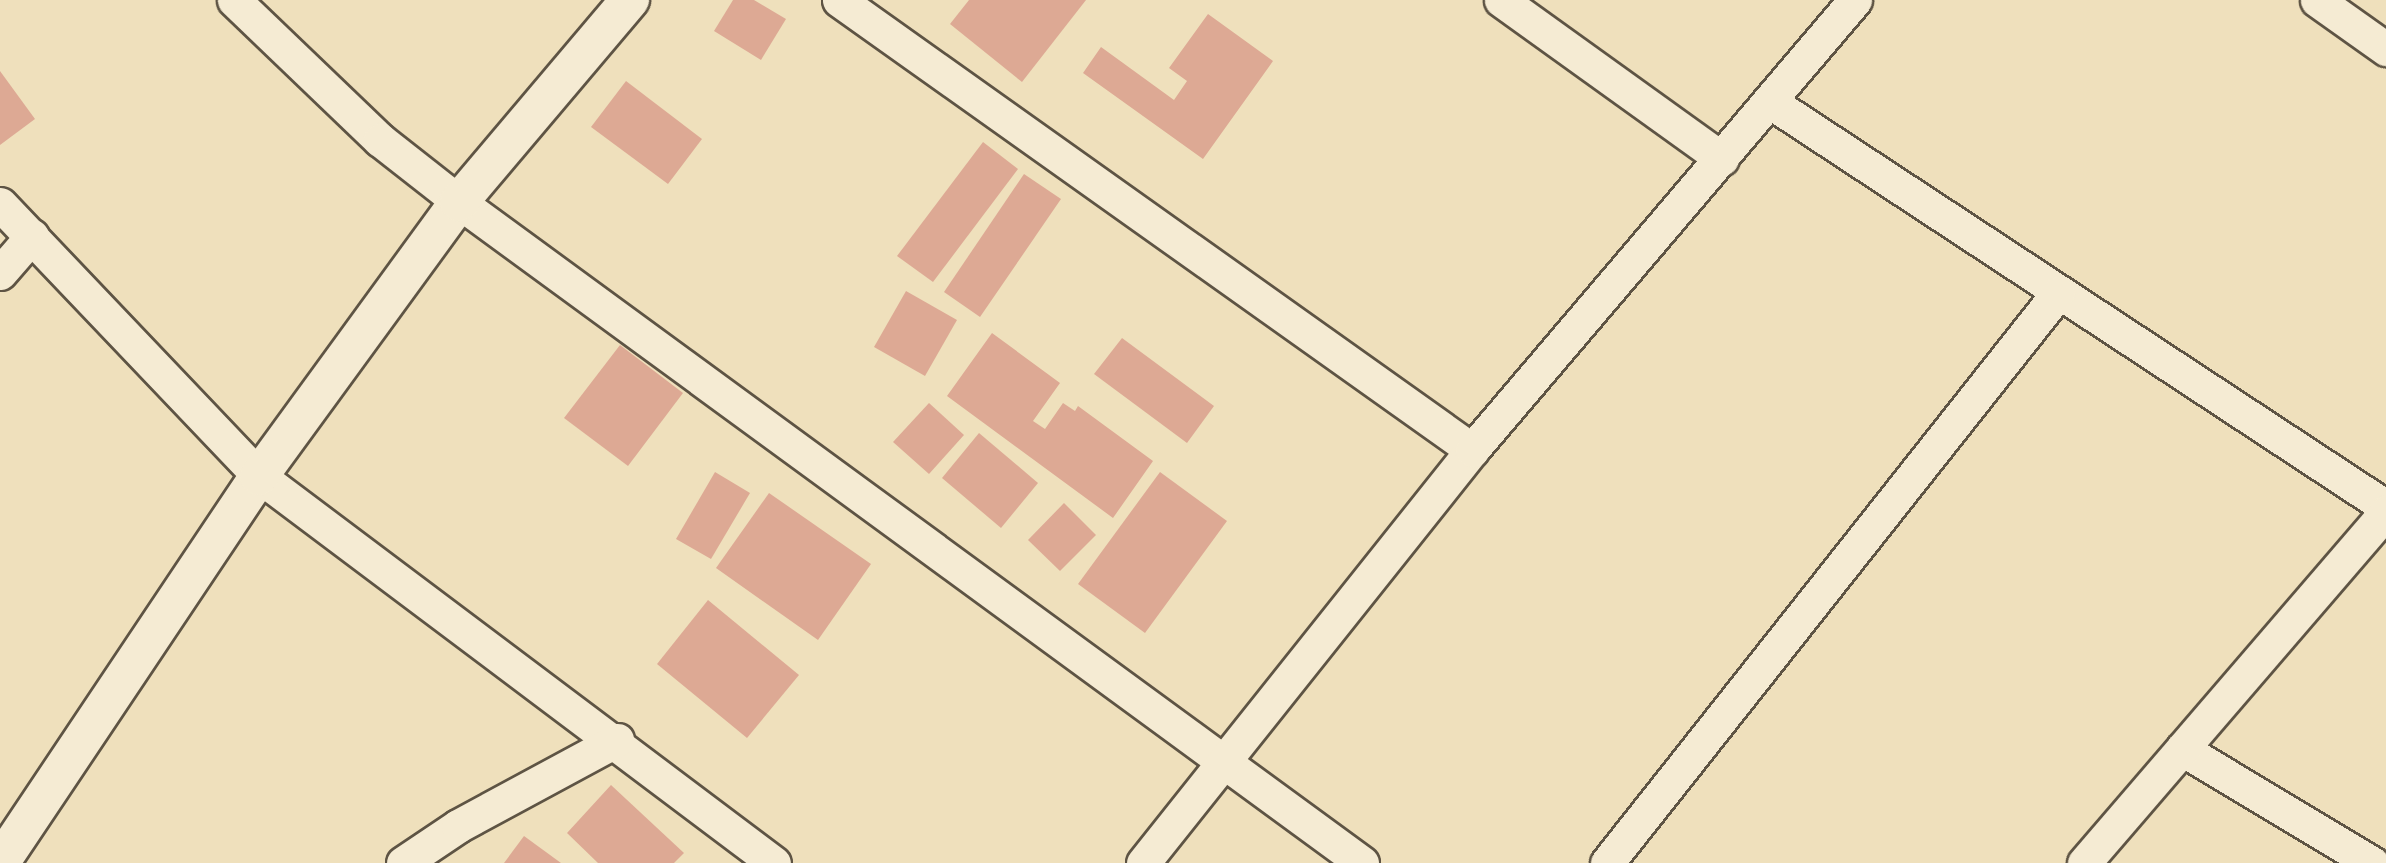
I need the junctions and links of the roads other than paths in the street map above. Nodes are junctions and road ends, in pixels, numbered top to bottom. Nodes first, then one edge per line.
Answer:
1 (234, 0) edge
2 (630, 0) edge
3 (839, 0) edge
4 (1501, 0) edge
5 (1855, 0) edge
6 (2317, 0) edge
7 (2386, 49) edge
8 (1772, 103) junction
9 (1722, 159) junction
10 (459, 202) junction
11 (0, 204) edge
12 (32, 236) junction
13 (0, 273) edge
14 (2057, 293) junction
15 (1472, 450) junction
16 (259, 476) junction
17 (2386, 510) edge
18 (617, 740) junction
19 (2182, 749) junction
20 (1227, 759) junction
21 (0, 863) edge
22 (403, 863) edge
23 (774, 863) edge
24 (1143, 863) edge
25 (1362, 863) edge
26 (1607, 863) edge
27 (2084, 863) edge
28 (2372, 863) edge

1 - 10 street
2 - 10 main road
3 - 15 street
4 - 9 street
5 - 8 street
6 - 7 street
8 - 9 street
8 - 14 street
9 - 15 street
10 - 16 main road
10 - 20 street
11 - 12 street
12 - 13 street
12 - 16 street
14 - 17 street
14 - 26 street
15 - 20 street
16 - 18 street
16 - 21 main road
17 - 19 street
18 - 22 street
18 - 23 street
19 - 27 street
19 - 28 street
20 - 24 street
20 - 25 street

